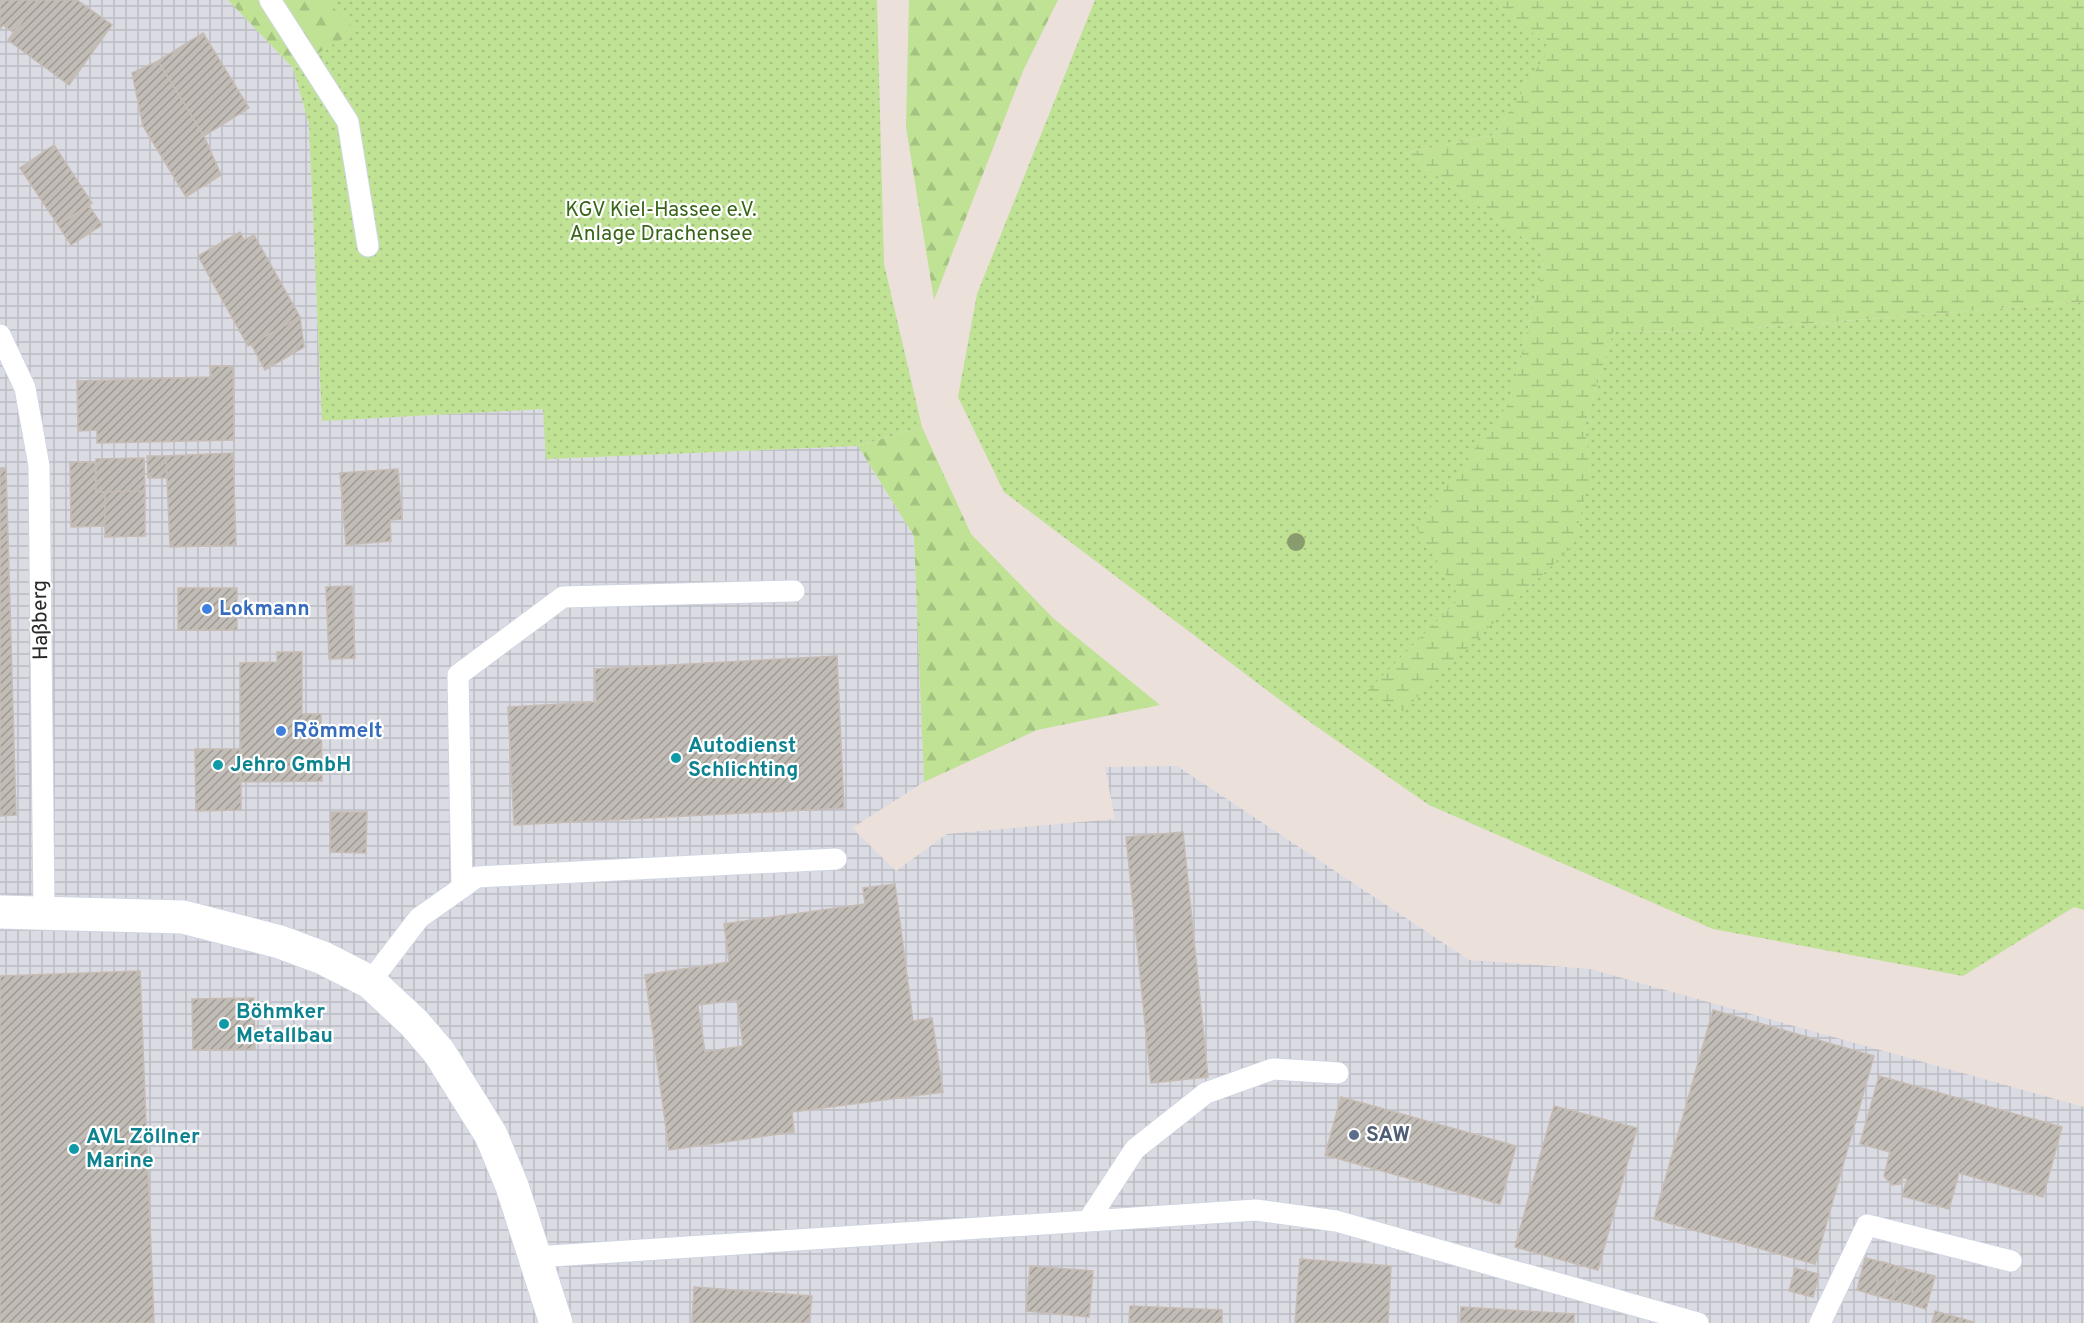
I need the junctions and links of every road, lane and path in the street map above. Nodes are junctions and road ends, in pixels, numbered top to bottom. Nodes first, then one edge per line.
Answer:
1 (270, 0) edge
2 (368, 246) dead end
3 (0, 335) edge
4 (794, 591) dead end
5 (836, 859) dead end
6 (462, 888) junction
7 (44, 911) junction
8 (0, 912) edge
9 (370, 982) junction
10 (1338, 1073) dead end
11 (1088, 1221) junction
12 (536, 1257) junction
13 (2011, 1261) dead end
14 (556, 1323) edge
15 (1698, 1323) edge
16 (1820, 1323) edge

1 - 2 lane
3 - 7 lane, Haßberg
4 - 6 lane
5 - 6 lane
6 - 9 lane
7 - 8 street
7 - 9 street
9 - 12 street
10 - 11 lane
11 - 12 lane
11 - 15 lane
12 - 14 street
13 - 16 lane

